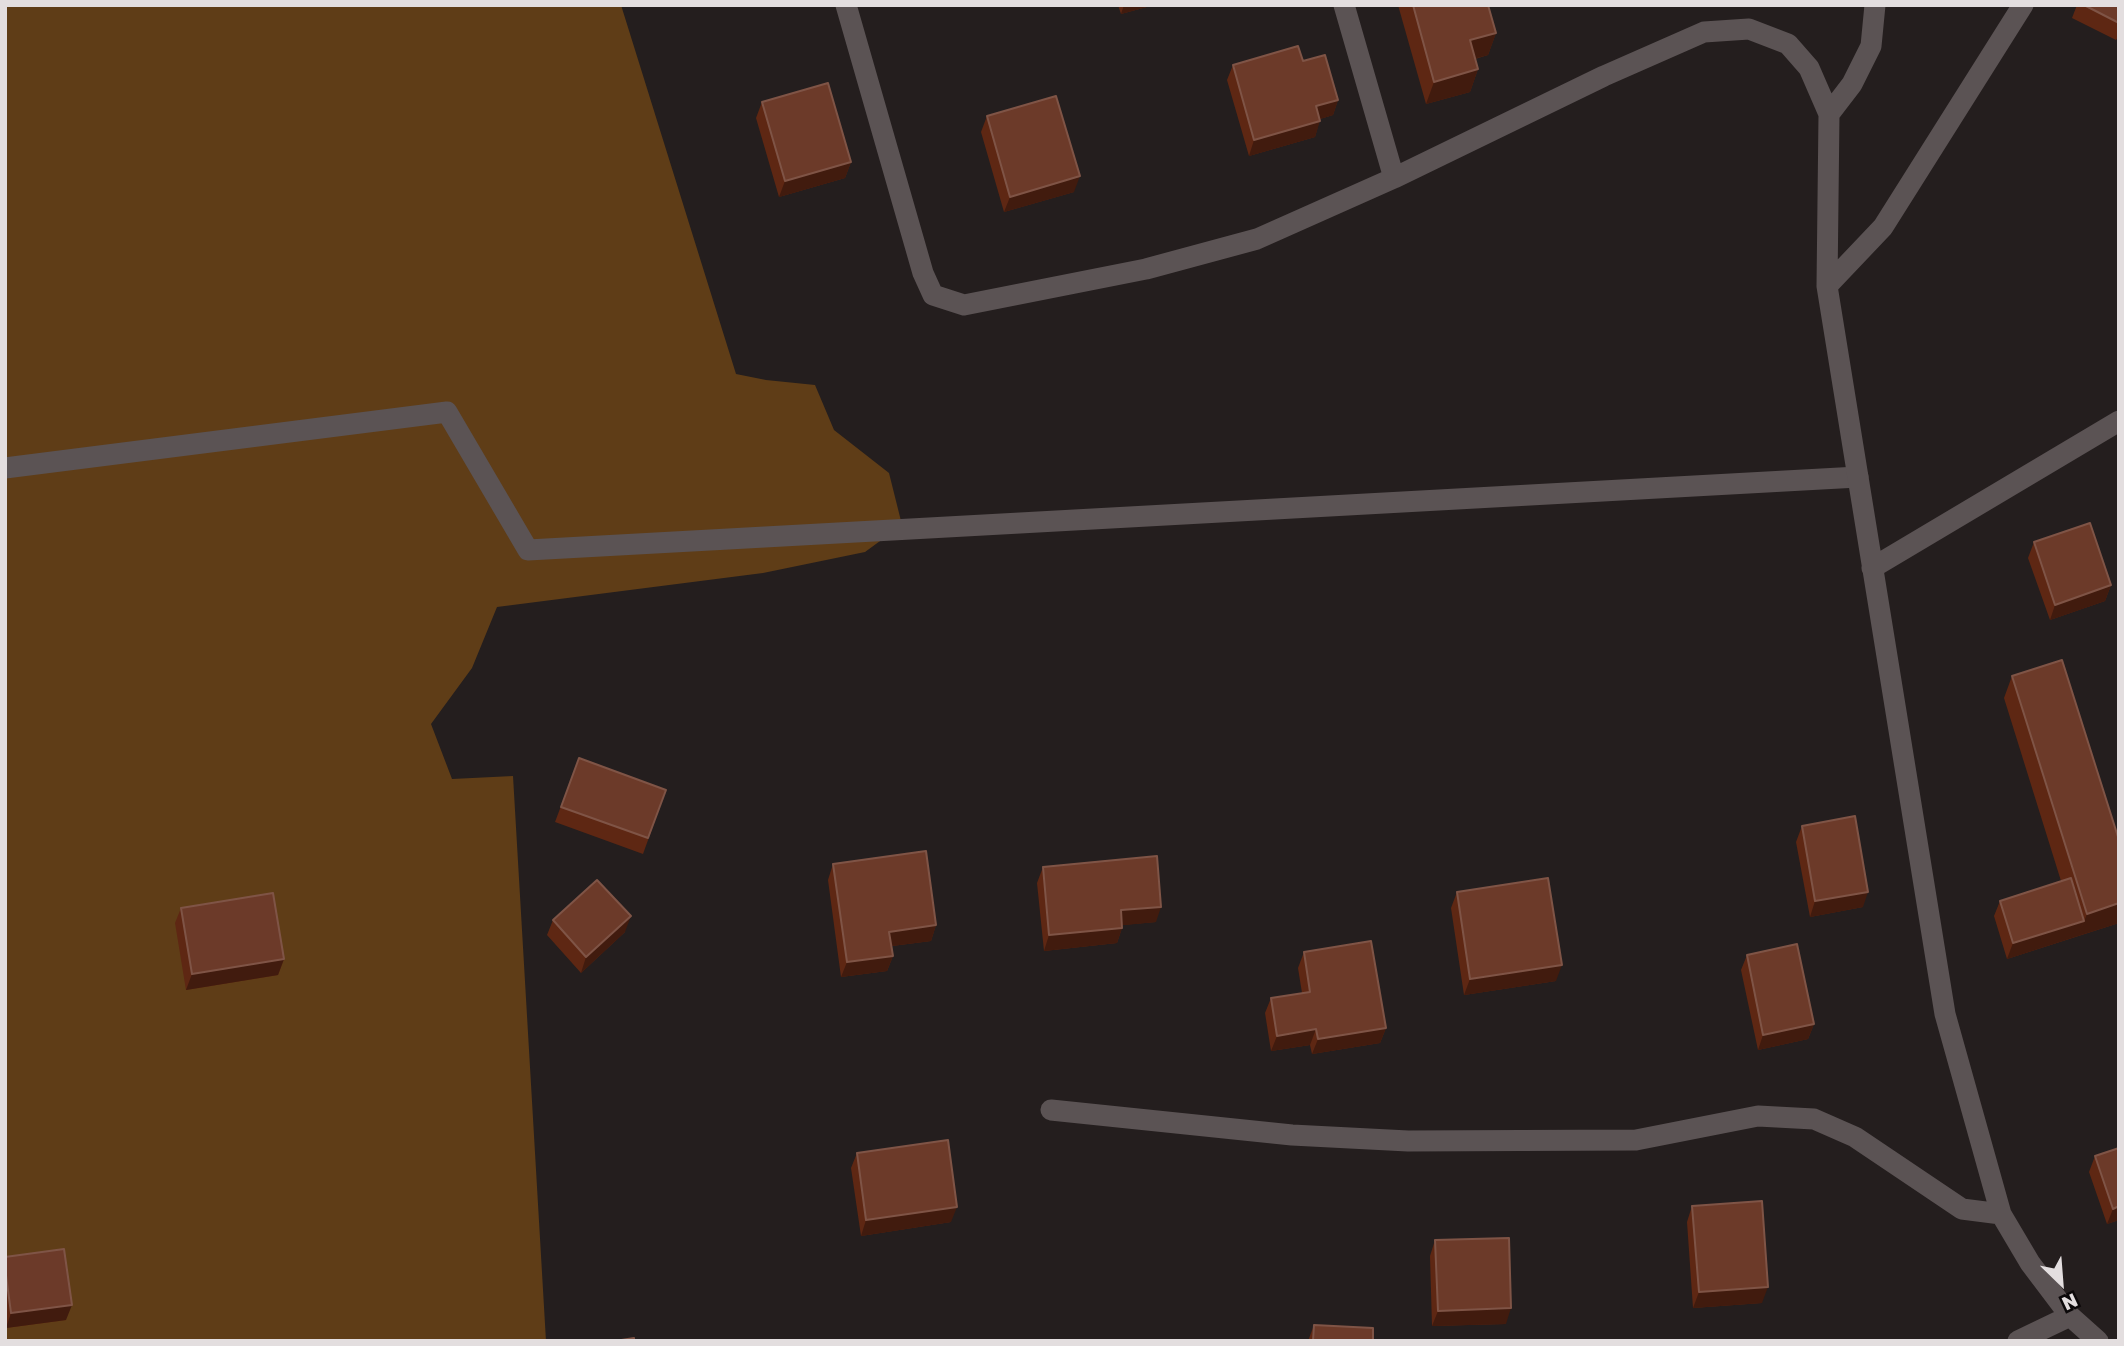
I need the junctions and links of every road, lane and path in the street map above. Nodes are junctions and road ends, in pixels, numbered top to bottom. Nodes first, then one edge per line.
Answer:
1 (846, 5) edge
2 (1344, 5) edge
3 (1875, 5) edge
4 (2022, 5) edge
5 (1829, 114) junction
6 (1394, 178) junction
7 (1828, 286) junction
8 (2119, 421) edge
9 (5, 468) edge
10 (1858, 477) junction
11 (1872, 568) junction
12 (1051, 1110) dead end
13 (2001, 1214) junction
14 (2070, 1316) junction
15 (2018, 1341) edge
16 (2098, 1341) edge

1 - 6 street
2 - 6 street
3 - 5 street
4 - 7 street
5 - 6 street
5 - 7 street
7 - 10 street
8 - 11 street
9 - 10 street
10 - 11 street
11 - 13 street
12 - 13 street
13 - 14 street
14 - 15 street
14 - 16 street

